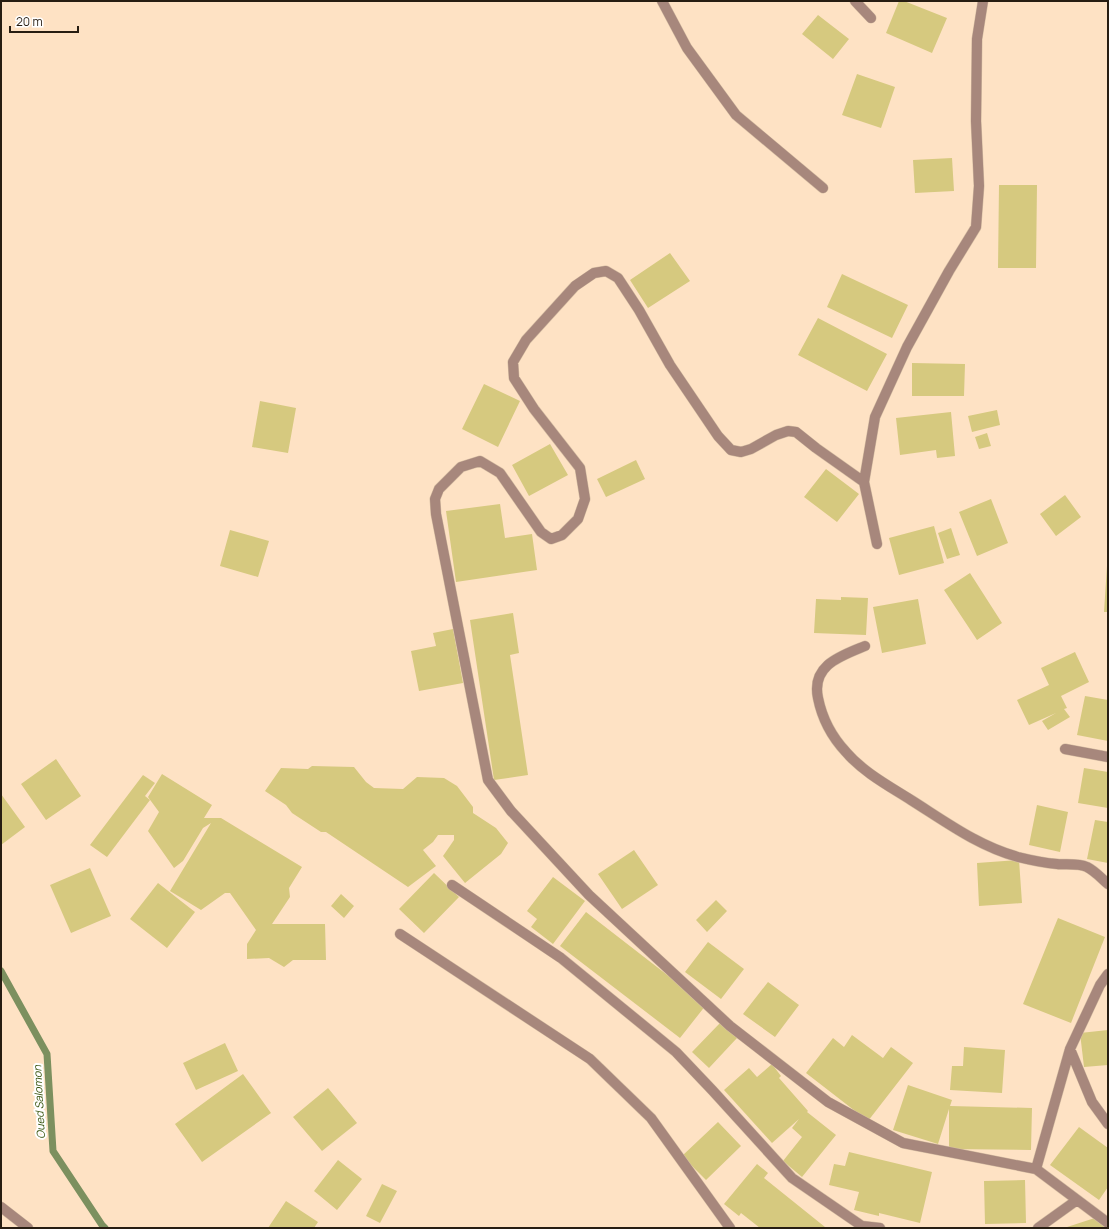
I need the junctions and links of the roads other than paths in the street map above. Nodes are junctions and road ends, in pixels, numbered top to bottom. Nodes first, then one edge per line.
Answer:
1 (662, 1) edge
2 (855, 1) edge
3 (983, 1) edge
4 (871, 18) dead end
5 (823, 188) dead end
6 (864, 482) junction
7 (877, 544) dead end
8 (865, 646) dead end
9 (1066, 749) dead end
10 (1108, 757) edge
11 (1108, 884) edge
12 (452, 885) dead end
13 (400, 934) dead end
14 (1108, 974) edge
15 (1070, 1049) junction
16 (1108, 1124) edge
17 (1036, 1169) junction
18 (1077, 1200) junction
19 (1, 1207) edge
20 (1108, 1223) edge
21 (1051, 1224) edge
22 (28, 1228) edge
23 (730, 1228) edge
24 (880, 1228) edge
25 (1038, 1228) edge

1 - 5 street
2 - 4 street
3 - 6 street
6 - 7 street
6 - 17 street
8 - 11 street
9 - 10 street
12 - 24 street
13 - 23 street
14 - 15 street
15 - 16 street
15 - 17 street
17 - 18 street
18 - 20 street
18 - 21 street
19 - 22 street
21 - 25 street

